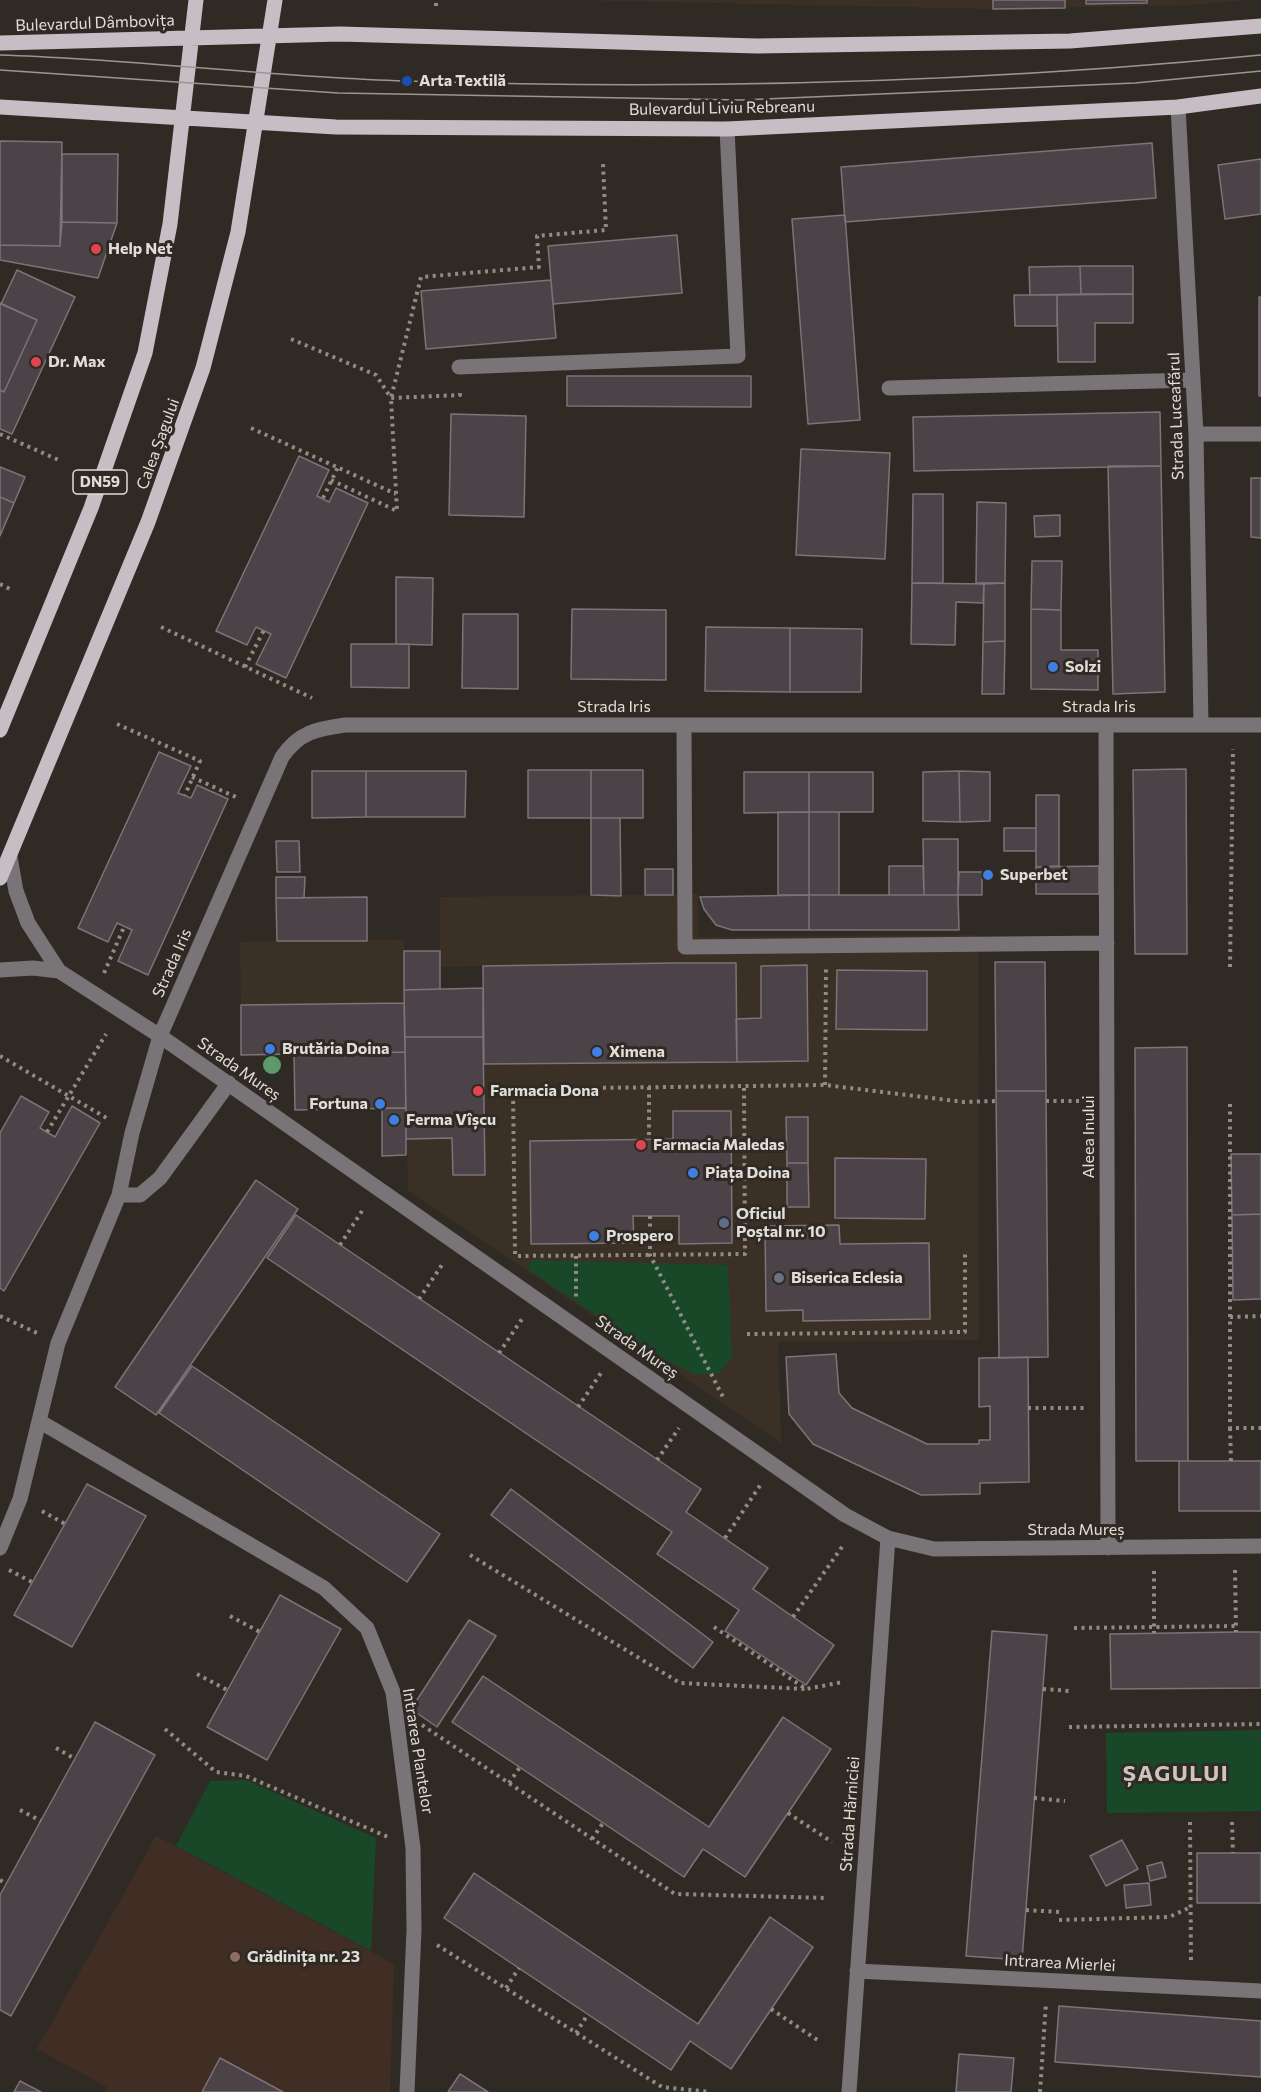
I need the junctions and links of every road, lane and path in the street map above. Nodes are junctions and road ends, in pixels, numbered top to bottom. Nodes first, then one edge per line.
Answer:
1 (195, 0) edge
2 (275, 0) edge
3 (436, 0) edge
4 (436, 6) dead end
5 (1261, 26) edge
6 (269, 36) junction
7 (191, 38) junction
8 (0, 43) edge
9 (1261, 96) edge
10 (0, 107) edge
11 (1178, 107) junction
12 (182, 118) junction
13 (255, 122) junction
14 (727, 129) junction
15 (603, 164) dead end
16 (291, 339) dead end
17 (459, 367) dead end
18 (1193, 380) junction
19 (889, 388) dead end
20 (428, 396) dead end
21 (391, 398) junction
22 (250, 428) dead end
23 (0, 434) edge
24 (1196, 434) junction
25 (1261, 434) edge
26 (61, 461) dead end
27 (338, 467) junction
28 (332, 480) junction
29 (396, 494) junction
30 (323, 498) dead end
31 (0, 584) edge
32 (10, 589) dead end
33 (161, 627) dead end
34 (264, 630) dead end
35 (245, 667) junction
36 (312, 699) dead end
37 (117, 724) dead end
38 (684, 725) junction
39 (1106, 725) junction
40 (1201, 725) junction
41 (1233, 725) junction
42 (1261, 725) edge
43 (0, 730) edge
44 (192, 777) junction
45 (184, 795) dead end
46 (261, 809) junction
47 (10, 857) junction
48 (0, 878) edge
49 (124, 927) dead end
50 (1107, 943) junction
51 (826, 946) junction
52 (1230, 968) dead end
53 (0, 970) edge
54 (59, 971) junction
55 (100, 980) dead end
56 (106, 1034) dead end
57 (160, 1036) junction
58 (0, 1056) edge
59 (229, 1083) junction
60 (825, 1085) junction
61 (744, 1086) junction
62 (649, 1087) junction
63 (69, 1096) junction
64 (996, 1101) dead end
65 (1046, 1101) dead end
66 (1107, 1101) junction
67 (1230, 1104) dead end
68 (47, 1132) dead end
69 (132, 1132) junction
70 (649, 1139) dead end
71 (119, 1195) junction
72 (362, 1211) dead end
73 (650, 1216) dead end
74 (340, 1245) dead end
75 (965, 1253) dead end
76 (650, 1255) junction
77 (576, 1256) junction
78 (442, 1265) dead end
79 (419, 1299) dead end
80 (576, 1299) dead end
81 (0, 1316) edge
82 (1230, 1317) junction
83 (1261, 1317) edge
84 (522, 1319) dead end
85 (747, 1334) dead end
86 (58, 1343) junction
87 (499, 1353) dead end
88 (601, 1373) dead end
89 (578, 1407) dead end
90 (729, 1408) dead end
91 (1028, 1408) dead end
92 (1108, 1408) junction
93 (39, 1421) junction
94 (680, 1426) dead end
95 (1230, 1428) junction
96 (1261, 1428) edge
97 (657, 1460) dead end
98 (1230, 1461) dead end
99 (763, 1482) dead end
100 (725, 1538) dead end
101 (888, 1538) junction
102 (844, 1544) dead end
103 (1261, 1546) edge
104 (0, 1548) edge
105 (1108, 1548) junction
106 (470, 1555) dead end
107 (0, 1565) edge
108 (1235, 1567) dead end
109 (1154, 1569) dead end
110 (32, 1582) dead end
111 (230, 1616) dead end
112 (793, 1617) dead end
113 (1236, 1626) junction
114 (714, 1627) dead end
115 (1154, 1627) junction
116 (1074, 1628) dead end
117 (260, 1632) dead end
118 (1236, 1632) dead end
119 (1154, 1633) dead end
120 (197, 1674) dead end
121 (843, 1682) dead end
122 (806, 1689) junction
123 (1043, 1689) dead end
124 (227, 1690) dead end
125 (1070, 1691) dead end
126 (396, 1708) junction
127 (1261, 1724) edge
128 (1069, 1727) dead end
129 (165, 1729) dead end
130 (56, 1748) dead end
131 (75, 1759) dead end
132 (520, 1767) dead end
133 (509, 1783) junction
134 (1034, 1798) dead end
135 (1065, 1801) dead end
136 (20, 1810) dead end
137 (788, 1813) dead end
138 (40, 1821) dead end
139 (1191, 1822) dead end
140 (1233, 1822) dead end
141 (603, 1823) dead end
142 (592, 1839) junction
143 (832, 1842) dead end
144 (413, 1848) junction
145 (1233, 1853) dead end
146 (0, 1880) edge
147 (6, 1884) dead end
148 (828, 1898) dead end
149 (1191, 1907) junction
150 (1026, 1910) dead end
151 (1059, 1912) dead end
152 (1059, 1920) dead end
153 (414, 1930) junction
154 (519, 1968) dead end
155 (857, 1971) junction
156 (1048, 1981) junction
157 (506, 1988) junction
158 (1191, 1988) junction
159 (1261, 1991) edge
160 (771, 2009) dead end
161 (588, 2014) dead end
162 (576, 2032) junction
163 (819, 2041) dead end
164 (407, 2092) edge
165 (710, 2092) edge
166 (849, 2092) edge
167 (1040, 2092) edge

1 - 7 main road, DN59
2 - 6 main road, Calea Șagului
3 - 4 path
5 - 6 main road
6 - 7 main road
6 - 13 main road, Calea Șagului
7 - 8 main road, Bulevardul Dâmbovița
7 - 12 main road, DN59
9 - 11 main road, Bulevardul Liviu Rebreanu
10 - 12 main road
11 - 14 main road, Bulevardul Liviu Rebreanu
11 - 18 street, Strada Luceafărul
12 - 13 main road, Bulevardul Liviu Rebreanu
12 - 43 main road, DN59
13 - 14 main road, Bulevardul Liviu Rebreanu
13 - 47 main road, Calea Șagului
14 - 17 street
15 - 21 path
16 - 21 path
18 - 19 street
18 - 24 street, Strada Luceafărul
20 - 21 path
21 - 29 path
22 - 27 path
23 - 26 path
24 - 25 street
24 - 40 street, Strada Luceafărul
27 - 28 path
27 - 29 path
28 - 29 path
28 - 30 path
31 - 32 path
33 - 35 path
34 - 35 path
35 - 36 path
37 - 44 path
38 - 39 street, Strada Iris
38 - 46 street, Strada Iris
38 - 51 street
39 - 40 street, Strada Iris
39 - 50 street, Aleea Inului
40 - 41 street, Strada Iris
41 - 42 street, Strada Iris
41 - 52 path
44 - 45 path
44 - 46 path
46 - 57 street, Strada Iris
47 - 48 main road, Calea Șagului
47 - 54 street, Strada Mureș
49 - 55 path
50 - 51 street
50 - 66 street, Aleea Inului
51 - 60 path
53 - 54 street, Strada Mureș
54 - 57 street, Strada Mureș
56 - 63 path
57 - 59 street, Strada Mureș
57 - 69 street, Strada Iris
58 - 63 path
59 - 71 street
59 - 101 street, Strada Mureș
60 - 61 path
60 - 64 path
61 - 62 path
61 - 76 path
62 - 70 path
62 - 77 path
63 - 68 path
63 - 69 path
65 - 66 path
66 - 92 street, Aleea Inului
67 - 82 path
69 - 71 street, Strada Iris
71 - 86 street, Strada Iris
72 - 74 path
73 - 76 path
75 - 85 path
76 - 77 path
76 - 90 path
77 - 80 path
78 - 79 path
81 - 86 path
82 - 83 path
82 - 95 path
84 - 87 path
86 - 93 street, Strada Iris
88 - 89 path
91 - 92 path
92 - 105 street, Aleea Inului
93 - 104 street, Strada Iris
93 - 126 street, Intrarea Plantelor
94 - 97 path
95 - 96 path
95 - 98 path
99 - 100 path
101 - 105 street, Strada Mureș
101 - 155 street, Strada Hărniciei
102 - 112 path
103 - 105 street, Strada Mureș
106 - 122 path
107 - 110 path
108 - 113 path
109 - 115 path
111 - 117 path
113 - 115 path
113 - 118 path
114 - 122 path
115 - 116 path
115 - 119 path
120 - 124 path
121 - 122 path
123 - 125 path
126 - 133 path
126 - 144 street, Intrarea Plantelor
127 - 128 path
129 - 144 path
130 - 131 path
132 - 133 path
133 - 142 path
134 - 135 path
136 - 138 path
137 - 143 path
139 - 149 path
140 - 145 path
141 - 142 path
142 - 148 path
144 - 153 street, Intrarea Plantelor
146 - 147 path
149 - 152 path
149 - 158 path
150 - 151 path
153 - 157 path
153 - 164 street, Intrarea Plantelor
154 - 157 path
155 - 156 street, Intrarea Mierlei
155 - 166 street, Strada Hărniciei
156 - 158 street, Intrarea Mierlei
156 - 167 path
157 - 162 path
158 - 159 street, Intrarea Mierlei
160 - 163 path
161 - 162 path
162 - 165 path

